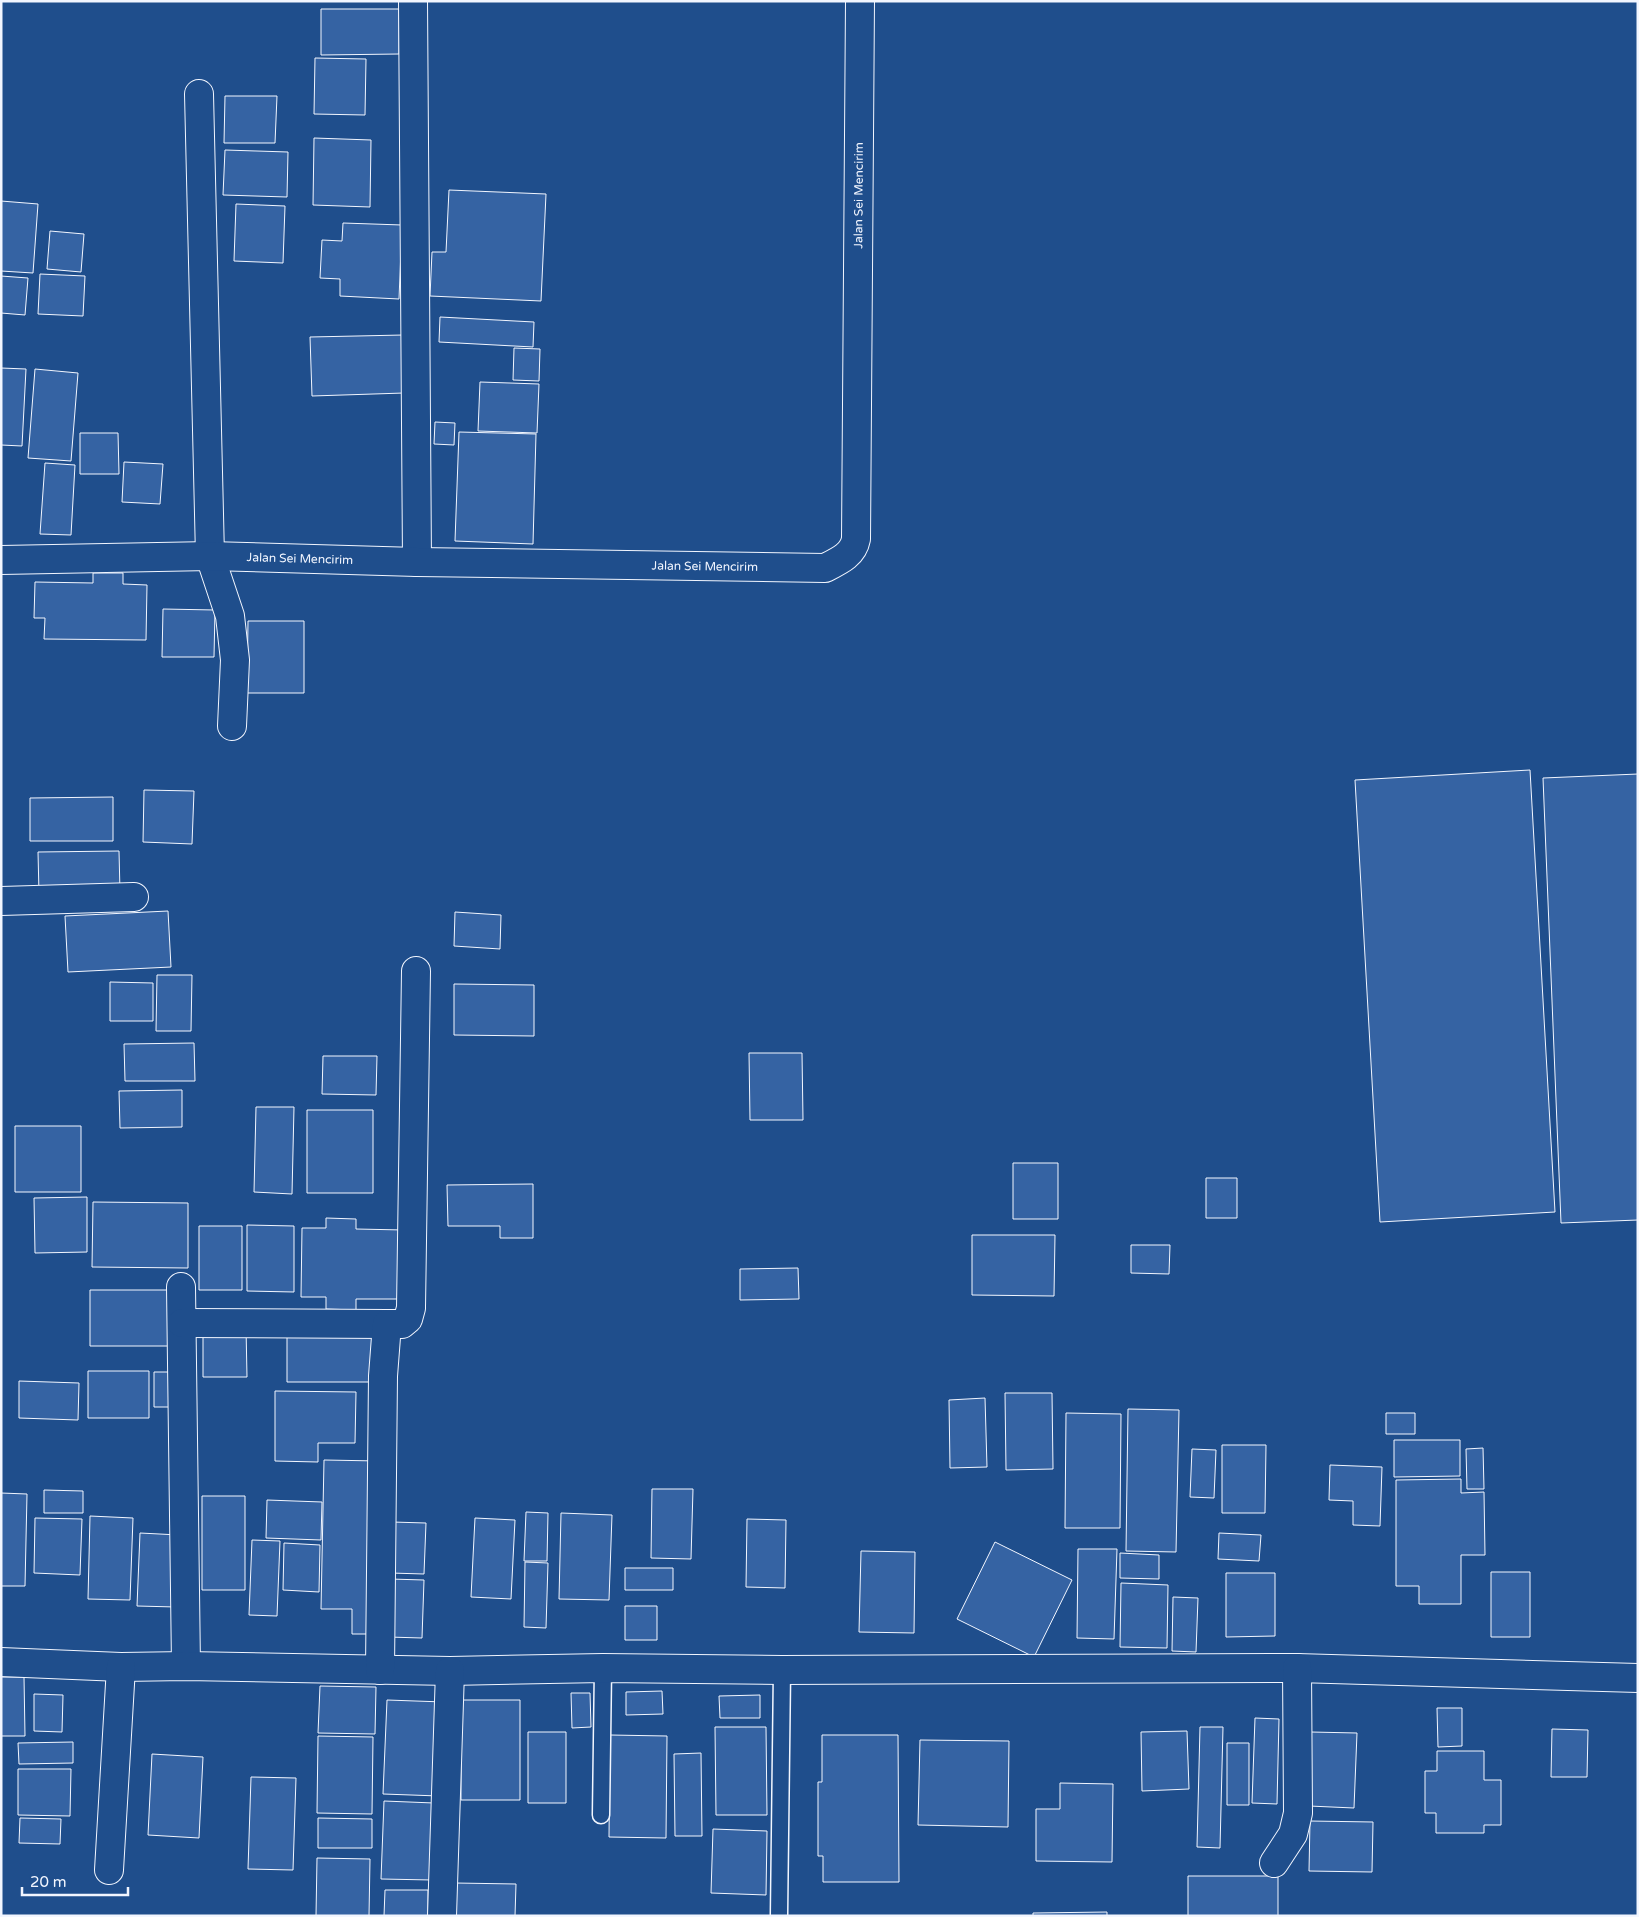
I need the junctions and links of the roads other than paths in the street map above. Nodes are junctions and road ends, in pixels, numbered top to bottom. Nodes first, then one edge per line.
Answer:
1 (413, 1) edge
2 (860, 1) edge
3 (199, 94) dead end
4 (210, 556) junction
5 (1, 560) edge
6 (417, 562) junction
7 (232, 726) dead end
8 (134, 897) dead end
9 (1, 901) edge
10 (416, 971) dead end
11 (181, 1287) dead end
12 (182, 1323) junction
13 (387, 1324) junction
14 (1, 1662) edge
15 (186, 1666) junction
16 (122, 1667) junction
17 (603, 1668) junction
18 (1297, 1668) junction
19 (380, 1670) junction
20 (782, 1670) junction
21 (450, 1671) junction
22 (1638, 1678) edge
23 (601, 1815) dead end
24 (1274, 1863) dead end
25 (109, 1870) dead end
26 (442, 1916) edge
27 (779, 1916) edge

1 - 6 street
2 - 6 street, Jalan Sei Mencirim
3 - 4 street
4 - 5 street, Jalan Sei Mencirim
4 - 6 street, Jalan Sei Mencirim
4 - 7 street
8 - 9 street
10 - 13 street
11 - 12 street
12 - 13 street
12 - 15 street
13 - 19 street
14 - 16 street
15 - 16 street
15 - 19 street
16 - 25 street
17 - 20 street
17 - 21 street
17 - 23 lane
18 - 20 street
18 - 22 street
18 - 24 street
19 - 21 street
20 - 27 lane
21 - 26 street

